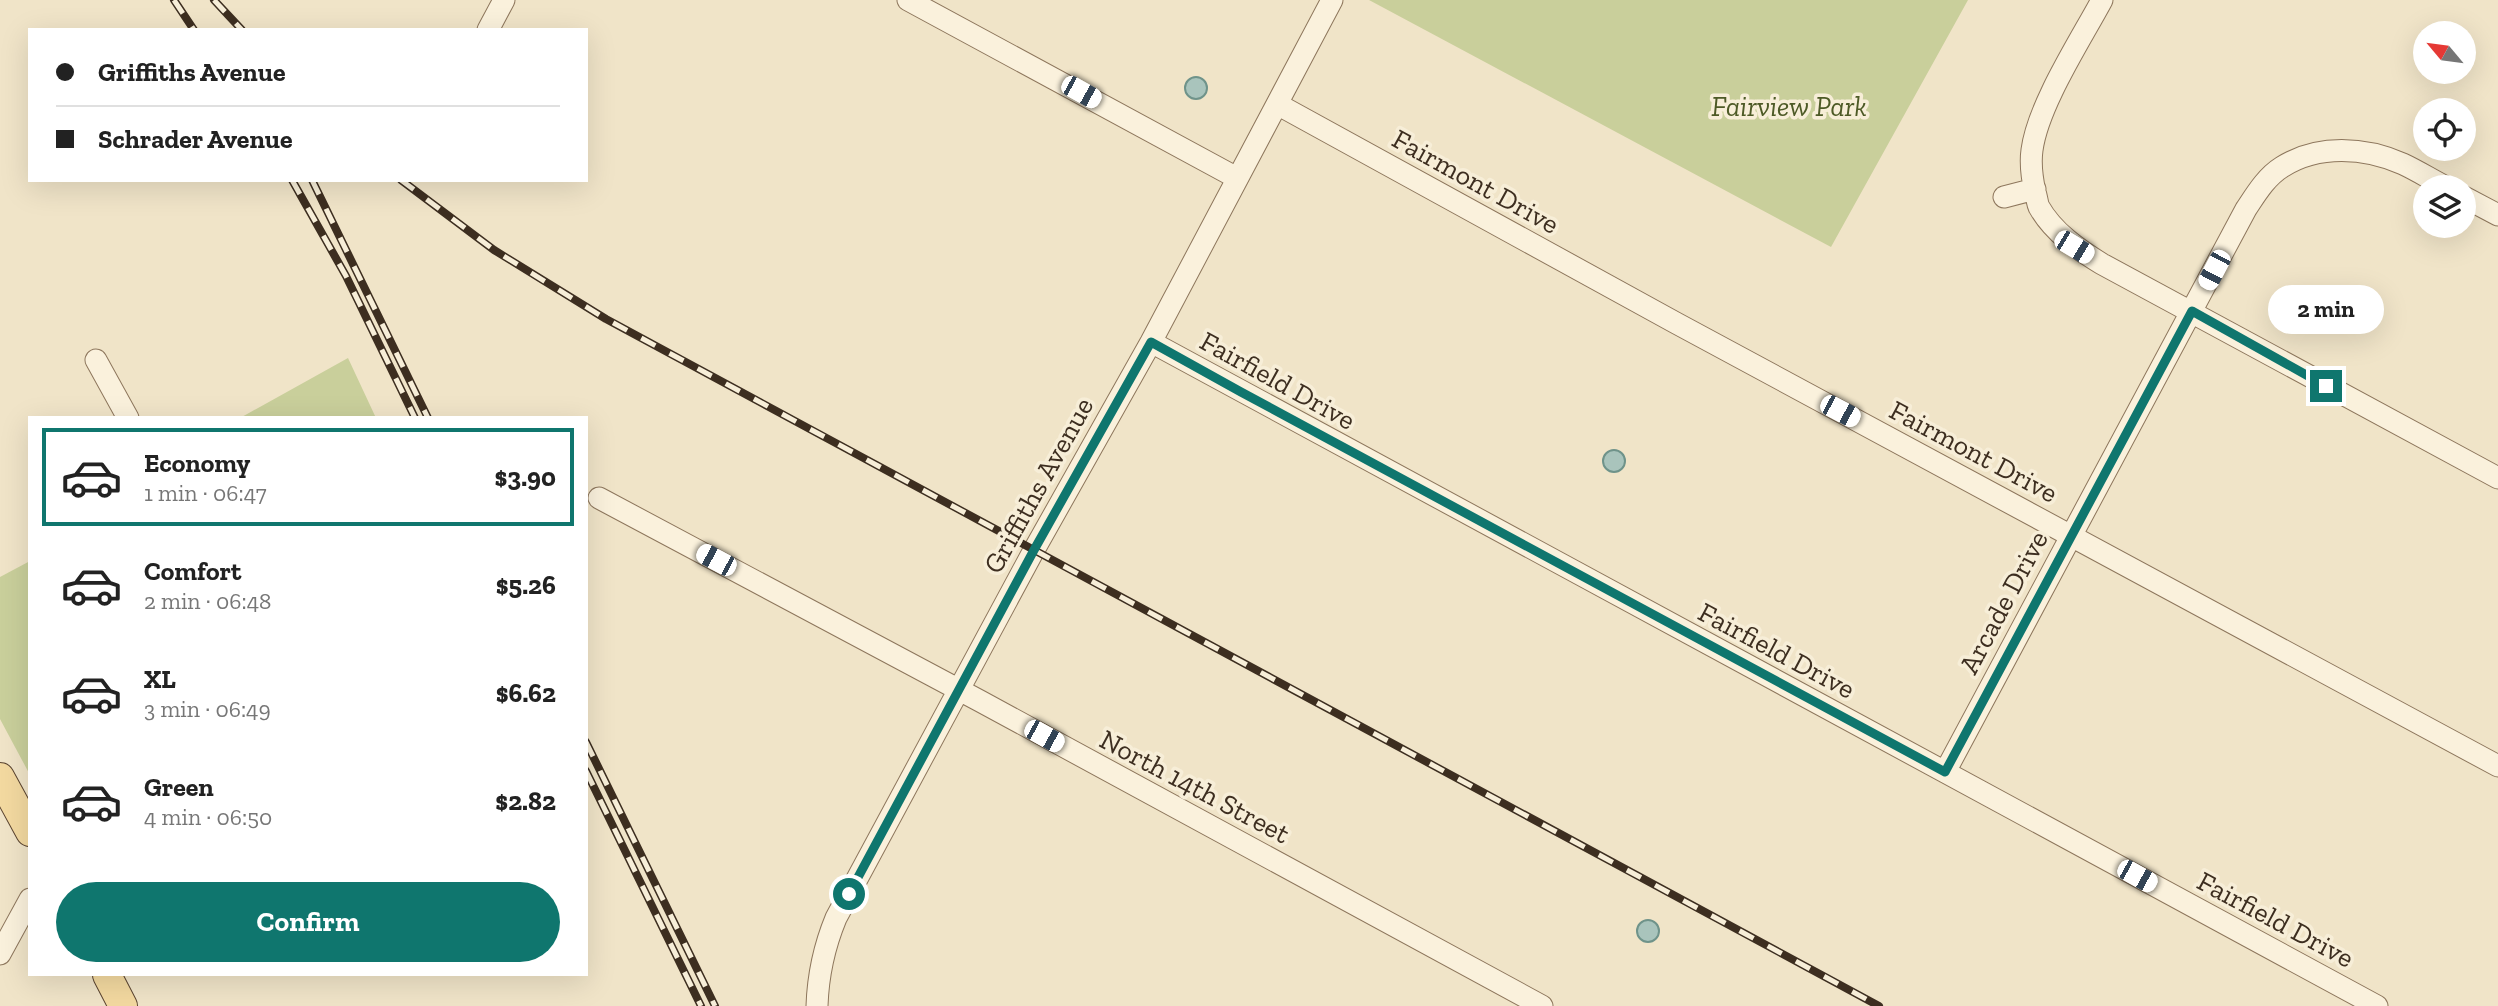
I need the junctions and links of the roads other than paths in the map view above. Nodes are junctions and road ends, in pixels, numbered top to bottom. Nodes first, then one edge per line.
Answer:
1 (504, 0) edge
2 (908, 0) edge
3 (1332, 0) edge
4 (2102, 0) edge
5 (489, 28) edge
6 (1277, 104) junction
7 (2424, 175) edge
8 (1237, 178) junction
9 (2035, 189) junction
10 (2004, 197) dead end
11 (2476, 203) edge
12 (2498, 215) edge
13 (2192, 311) junction
14 (1151, 342) junction
15 (96, 360) dead end
16 (127, 416) edge
17 (2498, 478) edge
18 (599, 498) dead end
19 (2070, 535) junction
20 (958, 689) junction
21 (2498, 766) edge
22 (1945, 772) junction
23 (0, 777) edge
24 (28, 828) edge
25 (28, 903) edge
26 (0, 954) edge
27 (108, 976) edge
28 (123, 1006) edge
29 (817, 1006) edge
30 (1542, 1006) edge
31 (2376, 1006) edge

1 - 5 street
2 - 8 street
3 - 6 street, Griffiths Avenue
4 - 9 street
6 - 8 street, Griffiths Avenue
6 - 19 street, Fairmont Drive
7 - 13 street, Arcade Drive
8 - 14 street, Griffiths Avenue
9 - 10 street
9 - 13 street
11 - 12 street
13 - 17 street
13 - 19 street, Arcade Drive
14 - 20 street, Griffiths Avenue
14 - 22 street, Fairfield Drive
15 - 16 street
18 - 20 street, North 14th Street
19 - 21 street, Fairmont Drive
19 - 22 street, Arcade Drive
20 - 29 street, Griffiths Avenue
20 - 30 street, North 14th Street
22 - 31 street, Fairfield Drive
23 - 24 main road
25 - 26 street
27 - 28 main road

